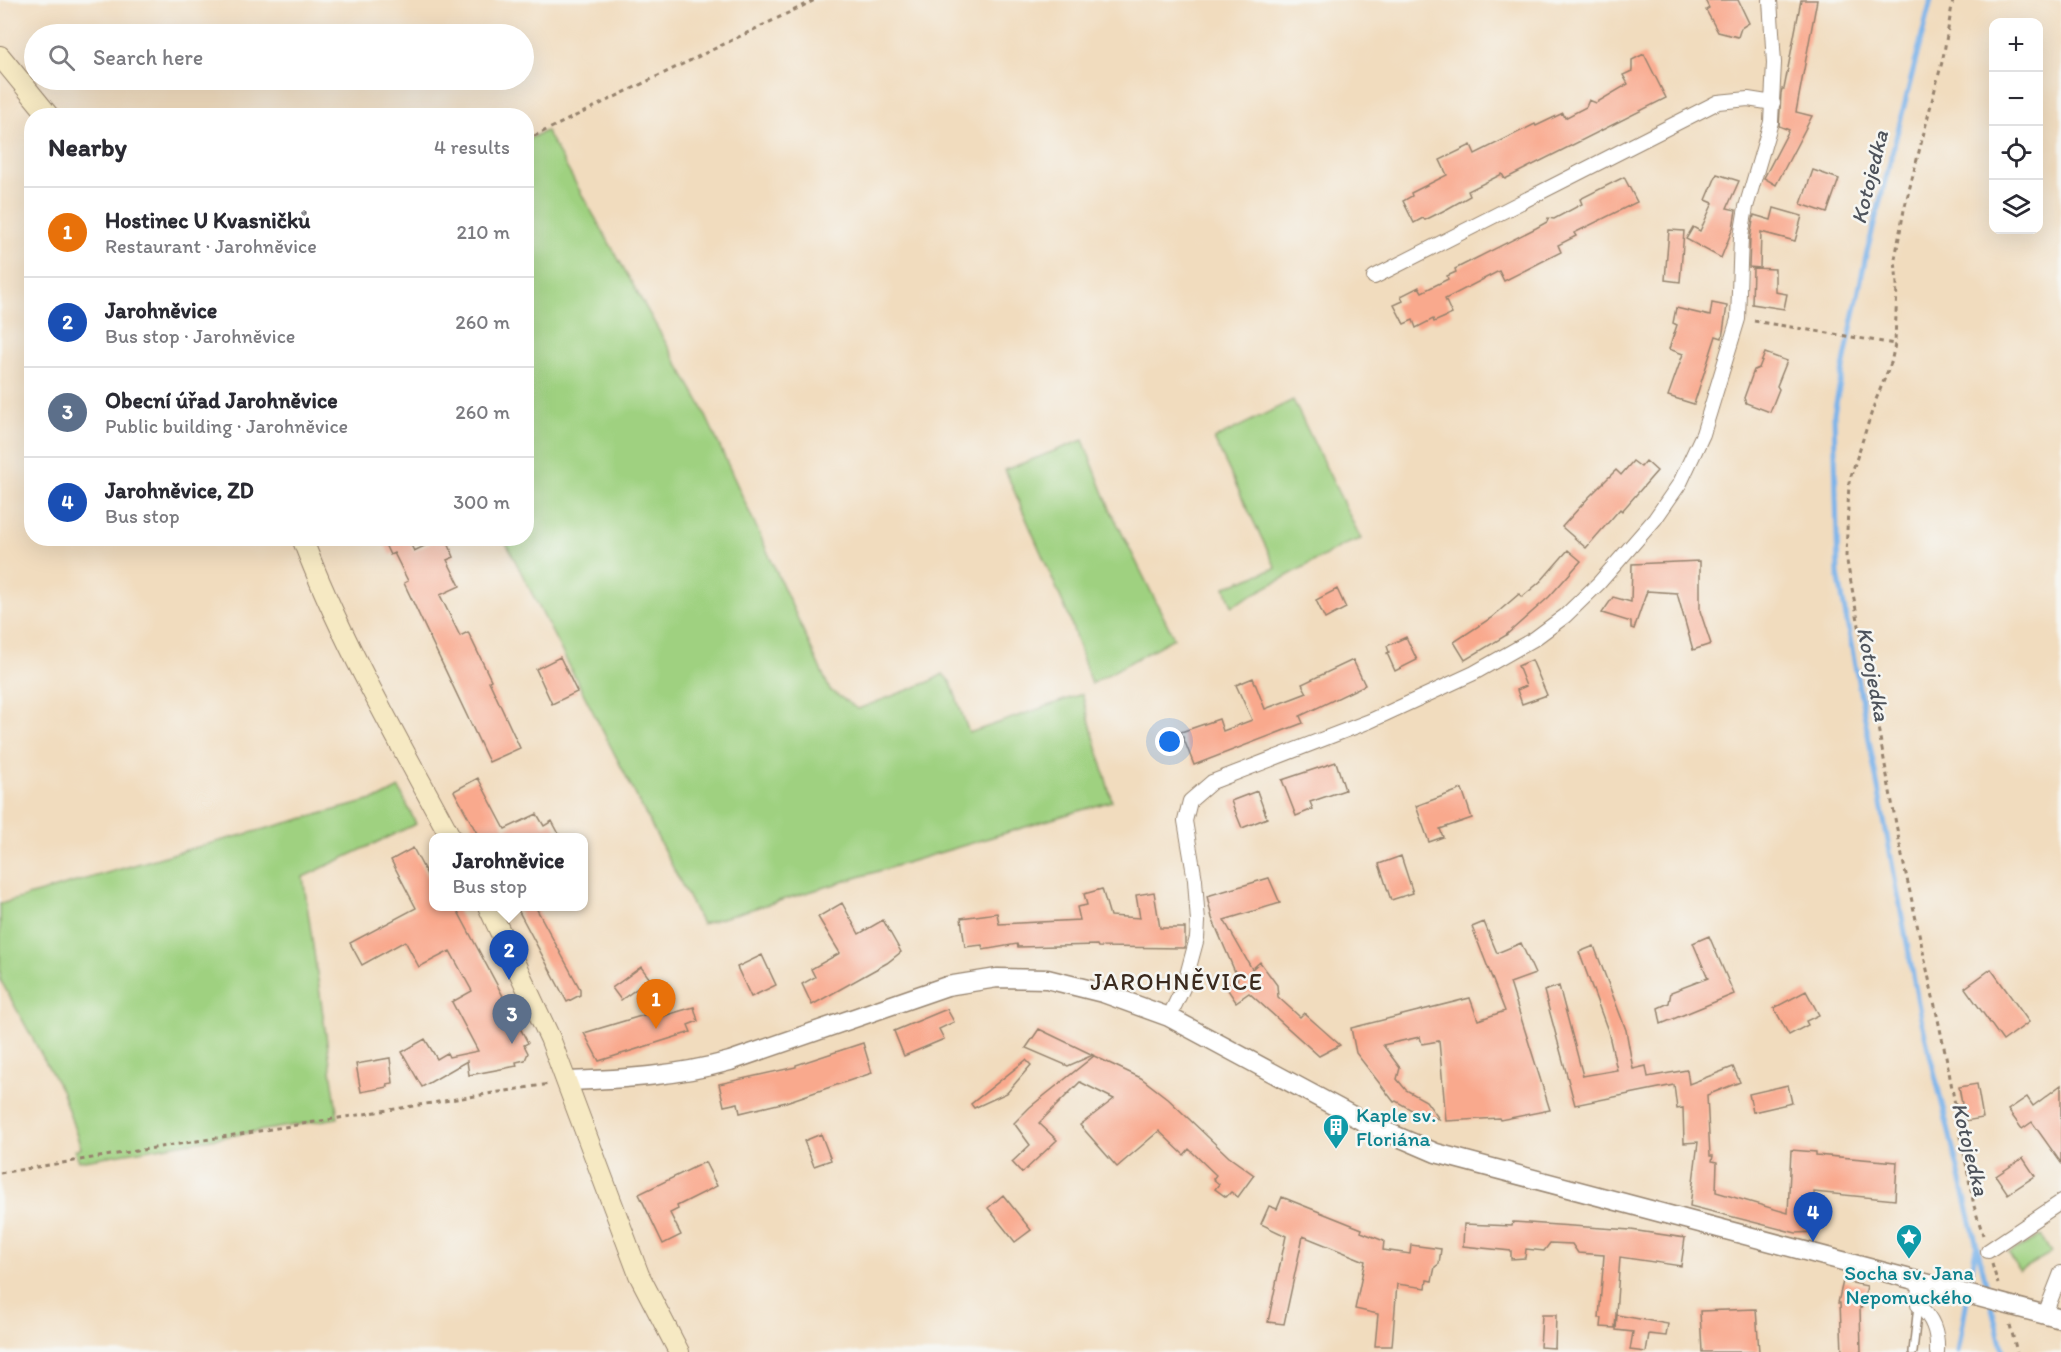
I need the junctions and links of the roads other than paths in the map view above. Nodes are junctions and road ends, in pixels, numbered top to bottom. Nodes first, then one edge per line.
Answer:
1 (1770, 0) edge
2 (0, 56) edge
3 (24, 85) edge
4 (28, 90) edge
5 (1773, 103) junction
6 (42, 108) edge
7 (1374, 277) dead end
8 (305, 546) edge
9 (449, 833) edge
10 (490, 911) edge
11 (1169, 1017) junction
12 (568, 1081) junction
13 (2061, 1202) edge
14 (1988, 1251) road end
15 (2061, 1273) edge
16 (1925, 1282) junction
17 (1918, 1305) junction
18 (2053, 1317) edge
19 (679, 1352) edge
20 (1912, 1352) edge
21 (1937, 1352) edge

1 - 5 street
2 - 3 main road
4 - 6 main road
5 - 7 street
5 - 11 street
8 - 9 main road
10 - 12 main road
11 - 12 street
11 - 16 street
12 - 19 main road
13 - 14 street
15 - 18 street
16 - 17 street
16 - 18 street
17 - 20 lane
17 - 21 street

